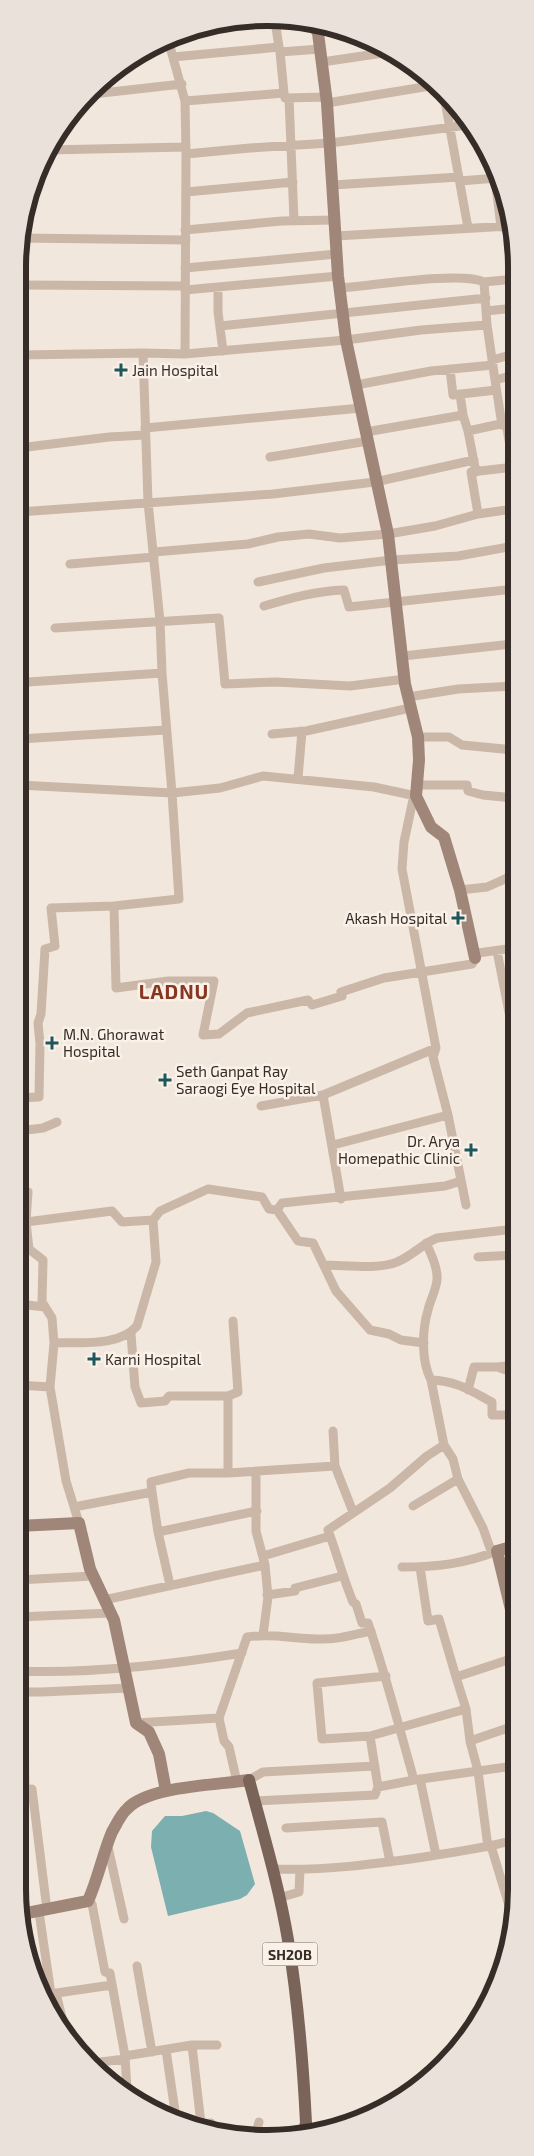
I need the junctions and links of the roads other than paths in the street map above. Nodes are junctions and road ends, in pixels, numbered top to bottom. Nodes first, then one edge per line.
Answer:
1 (276, 27) edge
2 (317, 32) edge
3 (171, 47) edge
4 (320, 49) junction
5 (280, 50) junction
6 (378, 54) edge
7 (174, 57) junction
8 (322, 62) junction
9 (182, 84) junction
10 (426, 86) edge
11 (101, 93) edge
12 (287, 96) junction
13 (327, 100) junction
14 (185, 101) junction
15 (446, 106) edge
16 (462, 126) edge
17 (450, 127) junction
18 (330, 143) junction
19 (291, 145) junction
20 (57, 150) edge
21 (186, 150) junction
22 (490, 178) edge
23 (460, 179) junction
24 (293, 182) junction
25 (333, 186) junction
26 (186, 192) junction
27 (498, 200) edge
28 (294, 220) junction
29 (335, 220) junction
30 (501, 227) junction
31 (504, 227) edge
32 (468, 228) junction
33 (185, 235) junction
34 (336, 236) junction
35 (28, 238) edge
36 (336, 254) junction
37 (185, 268) junction
38 (508, 280) edge
39 (339, 282) junction
40 (484, 282) junction
41 (26, 285) edge
42 (218, 287) junction
43 (185, 288) junction
44 (486, 298) junction
45 (508, 309) edge
46 (486, 311) junction
47 (342, 313) junction
48 (220, 326) junction
49 (487, 326) junction
50 (346, 340) junction
51 (223, 351) junction
52 (143, 353) junction
53 (184, 354) junction
54 (26, 355) edge
55 (508, 356) edge
56 (492, 362) junction
57 (450, 369) junction
58 (508, 377) edge
59 (495, 380) junction
60 (356, 385) junction
61 (496, 390) junction
62 (460, 394) junction
63 (361, 408) junction
64 (463, 415) junction
65 (508, 423) edge
66 (145, 431) junction
67 (468, 431) junction
68 (367, 437) junction
69 (26, 447) edge
70 (270, 457) dead end
71 (474, 460) junction
72 (508, 469) edge
73 (476, 472) junction
74 (375, 482) junction
75 (148, 502) junction
76 (508, 510) edge
77 (26, 511) edge
78 (478, 514) junction
79 (388, 534) junction
80 (508, 547) edge
81 (154, 555) junction
82 (392, 560) junction
83 (70, 564) dead end
84 (258, 582) dead end
85 (508, 590) edge
86 (396, 601) junction
87 (264, 606) dead end
88 (160, 621) junction
89 (55, 628) dead end
90 (508, 642) edge
91 (403, 656) junction
92 (162, 673) junction
93 (405, 679) junction
94 (26, 683) edge
95 (508, 686) edge
96 (410, 702) junction
97 (166, 730) junction
98 (302, 732) junction
99 (272, 734) dead end
100 (418, 737) junction
101 (26, 739) edge
102 (508, 749) edge
103 (298, 778) junction
104 (26, 785) edge
105 (416, 792) junction
106 (172, 793) junction
107 (508, 797) edge
108 (508, 878) edge
109 (460, 890) junction
110 (114, 906) junction
111 (508, 949) edge
112 (497, 951) junction
113 (475, 958) junction
114 (423, 972) junction
115 (508, 998) edge
116 (436, 1048) junction
117 (323, 1094) junction
118 (26, 1098) edge
119 (261, 1106) dead end
120 (448, 1115) junction
121 (56, 1122) dead end
122 (26, 1130) edge
123 (333, 1145) junction
124 (461, 1181) junction
125 (26, 1192) edge
126 (341, 1198) junction
127 (466, 1205) dead end
128 (277, 1210) junction
129 (153, 1220) junction
130 (26, 1222) junction
131 (508, 1230) edge
132 (426, 1243) junction
133 (29, 1249) joint
134 (508, 1255) edge
135 (478, 1257) dead end
136 (324, 1265) junction
137 (26, 1305) edge
138 (45, 1307) junction
139 (233, 1321) dead end
140 (131, 1334) junction
141 (54, 1343) junction
142 (424, 1343) junction
143 (508, 1366) edge
144 (498, 1368) junction
145 (508, 1371) edge
146 (431, 1380) junction
147 (26, 1386) edge
148 (50, 1387) junction
149 (468, 1390) junction
150 (228, 1396) junction
151 (508, 1415) edge
152 (333, 1431) dead end
153 (444, 1445) junction
154 (335, 1466) junction
155 (256, 1471) junction
156 (228, 1473) junction
157 (458, 1479) junction
158 (152, 1492) junction
159 (413, 1506) dead end
160 (74, 1507) junction
161 (257, 1511) junction
162 (353, 1512) junction
163 (79, 1523) junction
164 (26, 1526) edge
165 (158, 1532) junction
166 (330, 1536) junction
167 (508, 1547) edge
168 (497, 1550) junction
169 (264, 1561) junction
170 (402, 1567) dead end
171 (420, 1567) junction
172 (93, 1576) junction
173 (342, 1576) junction
174 (26, 1580) edge
175 (170, 1585) junction
176 (267, 1595) junction
177 (508, 1597) edge
178 (104, 1600) junction
179 (110, 1613) junction
180 (26, 1617) edge
181 (371, 1631) junction
182 (262, 1635) junction
183 (242, 1653) junction
184 (508, 1660) edge
185 (124, 1667) junction
186 (26, 1671) edge
187 (386, 1676) junction
188 (456, 1677) junction
189 (129, 1688) junction
190 (26, 1692) edge
191 (466, 1709) junction
192 (219, 1718) junction
193 (136, 1723) junction
194 (399, 1727) junction
195 (508, 1728) edge
196 (370, 1736) junction
197 (470, 1741) junction
198 (375, 1766) junction
199 (508, 1767) edge
200 (478, 1771) junction
201 (417, 1779) junction
202 (243, 1781) junction
203 (378, 1787) junction
204 (26, 1790) edge
205 (166, 1790) junction
206 (255, 1802) junction
207 (286, 1828) dead end
208 (508, 1842) edge
209 (108, 1847) junction
210 (490, 1847) junction
211 (436, 1855) junction
212 (390, 1862) junction
213 (273, 1868) junction
214 (300, 1870) junction
215 (508, 1888) edge
216 (279, 1898) junction
217 (88, 1901) junction
218 (43, 1911) junction
219 (28, 1913) edge
220 (124, 1919) dead end
221 (137, 1966) dead end
222 (112, 1985) junction
223 (50, 1992) edge
224 (50, 1994) edge
225 (217, 2045) dead end
226 (192, 2046) junction
227 (166, 2050) junction
228 (152, 2052) junction
229 (125, 2058) junction
230 (100, 2062) edge
231 (127, 2085) edge
232 (175, 2111) edge
233 (201, 2121) edge
234 (259, 2122) dead end
235 (305, 2127) edge
236 (257, 2129) edge

1 - 5 street
2 - 4 street
3 - 7 street
4 - 5 street
4 - 8 street
5 - 7 street
5 - 12 street
6 - 8 street
7 - 9 street
8 - 13 street
9 - 11 street
9 - 14 street
10 - 13 street
12 - 13 street
12 - 14 street
12 - 19 street
13 - 18 street
14 - 21 street
15 - 17 street
16 - 17 street
17 - 18 street
17 - 23 street
18 - 19 street
18 - 25 street
19 - 21 street
19 - 24 street
20 - 21 street
21 - 26 street
22 - 23 street
23 - 25 street
23 - 32 street
24 - 26 street
24 - 28 street
25 - 29 street
26 - 33 street
27 - 30 street
28 - 29 street
28 - 33 street
29 - 34 street
30 - 31 street
30 - 32 street
32 - 34 street
33 - 35 street
33 - 37 street
34 - 36 street
36 - 37 street
36 - 39 street
37 - 43 street
38 - 40 street
39 - 40 street
39 - 42 street
39 - 47 street
40 - 44 street
41 - 43 street
42 - 43 street
42 - 48 street
43 - 53 street
44 - 46 street
44 - 47 street
45 - 46 street
46 - 49 street
47 - 48 street
47 - 50 street
48 - 51 street
49 - 50 street
49 - 56 street
50 - 51 street
50 - 60 street
51 - 53 street
52 - 53 street
52 - 54 street
52 - 66 street
55 - 56 street
56 - 57 street
56 - 59 street
57 - 60 street
57 - 62 street
58 - 59 street
59 - 61 street
60 - 63 street
61 - 62 street
61 - 65 street
62 - 64 street
63 - 66 street
63 - 68 street
64 - 67 street
64 - 68 street
65 - 67 street
66 - 69 street
66 - 75 street
67 - 71 street
68 - 70 street
68 - 74 street
71 - 73 street
71 - 74 street
72 - 73 street
73 - 78 street
74 - 75 street
74 - 79 street
75 - 77 street
75 - 81 street
76 - 78 street
78 - 79 street
79 - 81 street
79 - 82 street
80 - 82 street
81 - 83 street
81 - 88 street
82 - 84 street
82 - 86 street
85 - 86 street
86 - 87 street
86 - 91 street
88 - 89 street
88 - 92 street
88 - 93 street
90 - 91 street
91 - 93 street
92 - 94 street
92 - 97 street
93 - 96 street
95 - 96 street
96 - 98 street
96 - 100 street
97 - 101 street
97 - 106 street
98 - 99 street
98 - 103 street
100 - 102 street
100 - 105 street
103 - 105 street
103 - 106 street
104 - 106 street
105 - 107 street
105 - 109 street
105 - 114 street
106 - 110 street
108 - 109 street
109 - 113 street
110 - 114 street
110 - 118 street
111 - 112 street
112 - 113 street
112 - 115 street
113 - 114 street
114 - 116 street
116 - 117 street
116 - 120 street
117 - 119 street
117 - 123 street
120 - 123 street
120 - 124 street
121 - 122 street
123 - 126 street
124 - 126 street
124 - 127 street
125 - 130 street
126 - 128 street
128 - 129 street
128 - 136 street
129 - 130 street
129 - 140 street
130 - 133 street
131 - 132 street
132 - 136 street
132 - 142 street
133 - 138 street
134 - 135 street
136 - 142 street
137 - 138 street
138 - 141 street
139 - 150 street
140 - 141 street
140 - 150 street
141 - 148 street
142 - 146 street
143 - 144 street
144 - 145 street
144 - 149 street
146 - 149 street
146 - 153 street
147 - 148 street
148 - 160 street
149 - 151 street
150 - 156 street
152 - 154 street
153 - 157 street
153 - 162 street
154 - 155 street
154 - 162 street
155 - 156 street
155 - 161 street
156 - 158 street
157 - 159 street
157 - 168 street
158 - 160 street
158 - 165 street
160 - 163 street
161 - 165 street
161 - 169 street
162 - 166 street
163 - 164 street
163 - 172 street
165 - 175 street
166 - 169 street
166 - 173 street
167 - 168 street
168 - 171 street
168 - 177 street
169 - 175 street
169 - 176 street
170 - 171 street
171 - 188 street
172 - 174 street
172 - 178 street
173 - 176 street
173 - 181 street
175 - 178 street
176 - 182 street
178 - 179 street
179 - 180 street
179 - 185 street
181 - 182 street
181 - 187 street
182 - 183 street
183 - 185 street
183 - 192 street
184 - 188 street
185 - 186 street
185 - 189 street
187 - 194 street
187 - 196 street
188 - 191 street
189 - 190 street
189 - 193 street
191 - 194 street
191 - 197 street
192 - 193 street
192 - 202 street
193 - 205 street
194 - 196 street
194 - 201 street
195 - 197 street
196 - 198 street
197 - 200 street
198 - 202 street
198 - 203 street
199 - 200 street
200 - 201 street
200 - 210 street
201 - 203 street
201 - 211 street
202 - 205 street
202 - 206 main road, SH20B
203 - 206 street
204 - 218 street
205 - 209 street
206 - 213 main road, SH20B
207 - 212 street
208 - 210 street
209 - 217 street
209 - 220 street
210 - 211 street
210 - 215 street
211 - 212 street
212 - 214 street
213 - 214 street
213 - 216 main road, SH20B
214 - 216 street
216 - 235 main road, SH20B
217 - 218 street
217 - 222 street
218 - 219 street
218 - 223 street
221 - 228 street
222 - 224 street
222 - 229 street
225 - 226 street
226 - 227 street
226 - 233 street
227 - 228 street
227 - 232 street
228 - 229 street
229 - 230 street
229 - 231 street
234 - 236 street

